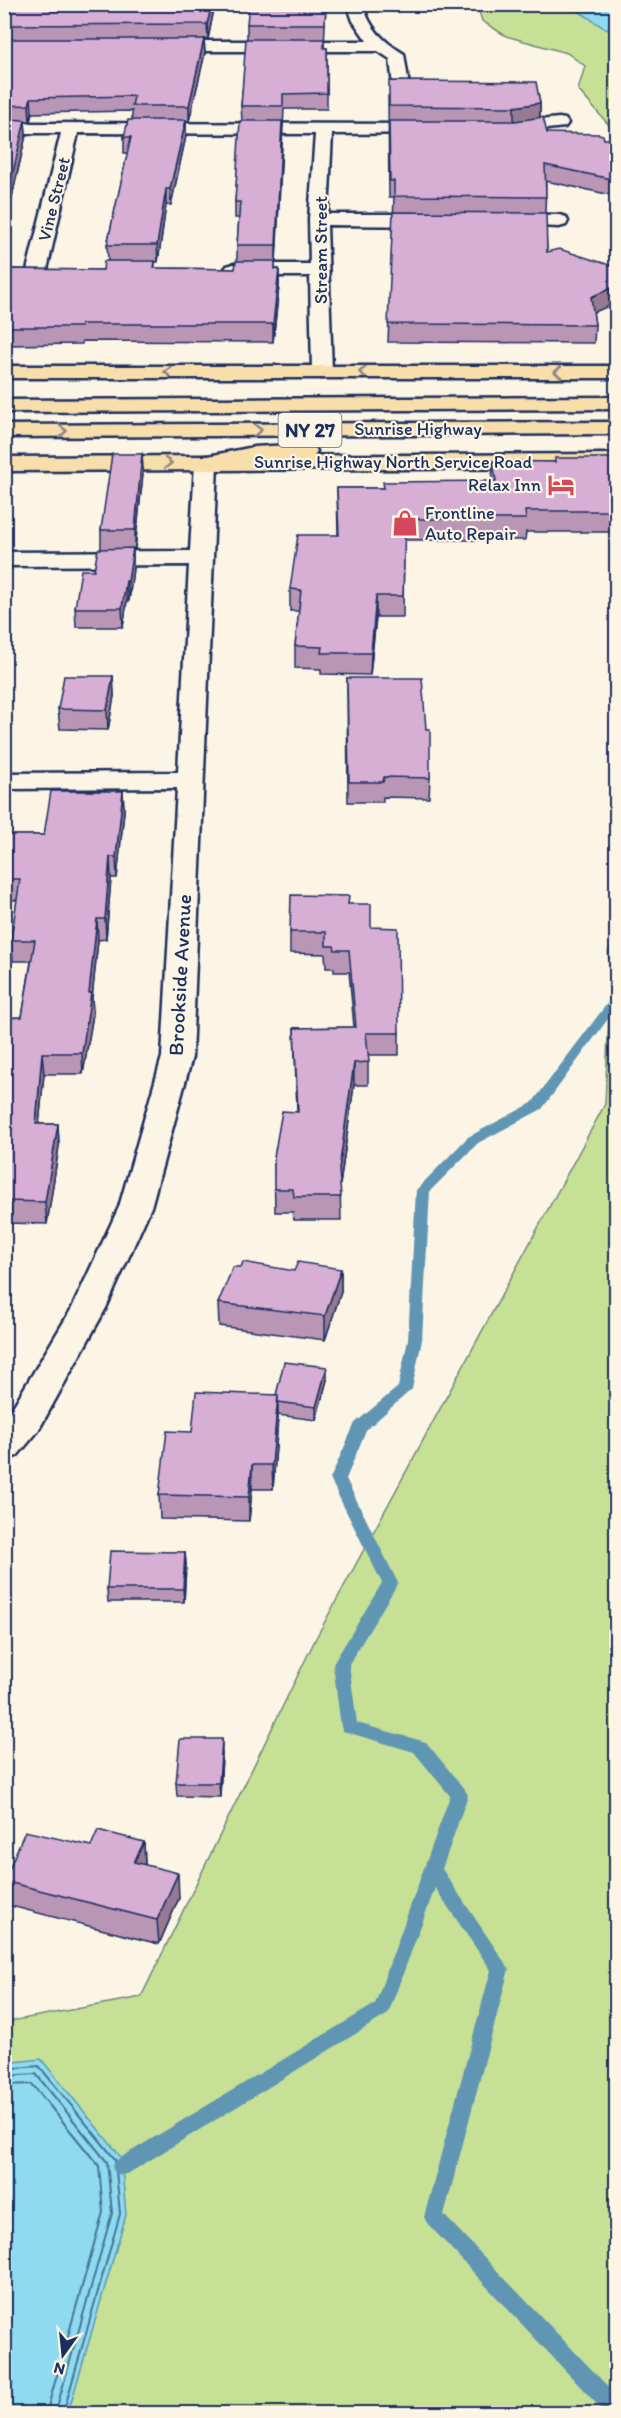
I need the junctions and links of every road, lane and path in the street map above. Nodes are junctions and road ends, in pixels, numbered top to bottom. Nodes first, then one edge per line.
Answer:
1 (355, 4) edge
2 (146, 46) edge
3 (381, 46) junction
4 (401, 86) edge
5 (559, 123) dead end
6 (4, 128) edge
7 (71, 128) junction
8 (324, 128) junction
9 (454, 129) edge
10 (478, 129) edge
11 (318, 219) junction
12 (456, 220) edge
13 (490, 220) edge
14 (559, 220) dead end
15 (15, 270) edge
16 (36, 270) junction
17 (60, 270) edge
18 (214, 270) edge
19 (320, 270) junction
20 (4, 372) edge
21 (322, 372) junction
22 (616, 372) edge
23 (4, 384) edge
24 (564, 403) junction
25 (616, 403) edge
26 (4, 405) edge
27 (616, 428) edge
28 (4, 431) edge
29 (616, 441) edge
30 (616, 461) edge
31 (206, 463) junction
32 (4, 464) edge
33 (203, 558) junction
34 (4, 559) edge
35 (190, 780) junction
36 (4, 781) edge
37 (4, 1447) edge

1 - 3 street
2 - 3 street
3 - 4 street
5 - 10 street
6 - 7 street
7 - 8 street
7 - 16 street, Vine Street
8 - 9 street
8 - 11 street, Stream Street
11 - 12 street
11 - 19 street, Stream Street
13 - 14 street
15 - 16 street
16 - 17 street
18 - 19 street
19 - 21 street, Stream Street
21 -> 20 main road
22 -> 21 main road
23 - 24 main road
24 - 25 main road, Sunrise Highway / NY 27
24 - 26 main road, Sunrise Highway / NY 27
28 -> 27 main road, Sunrise Highway / NY 27
29 - 31 main road
30 - 31 main road, Sunrise Highway North Service Road
32 -> 31 main road
31 - 33 street, Brookside Avenue
33 - 34 street
33 - 35 street, Brookside Avenue
35 - 36 street
35 - 37 street, Brookside Avenue

